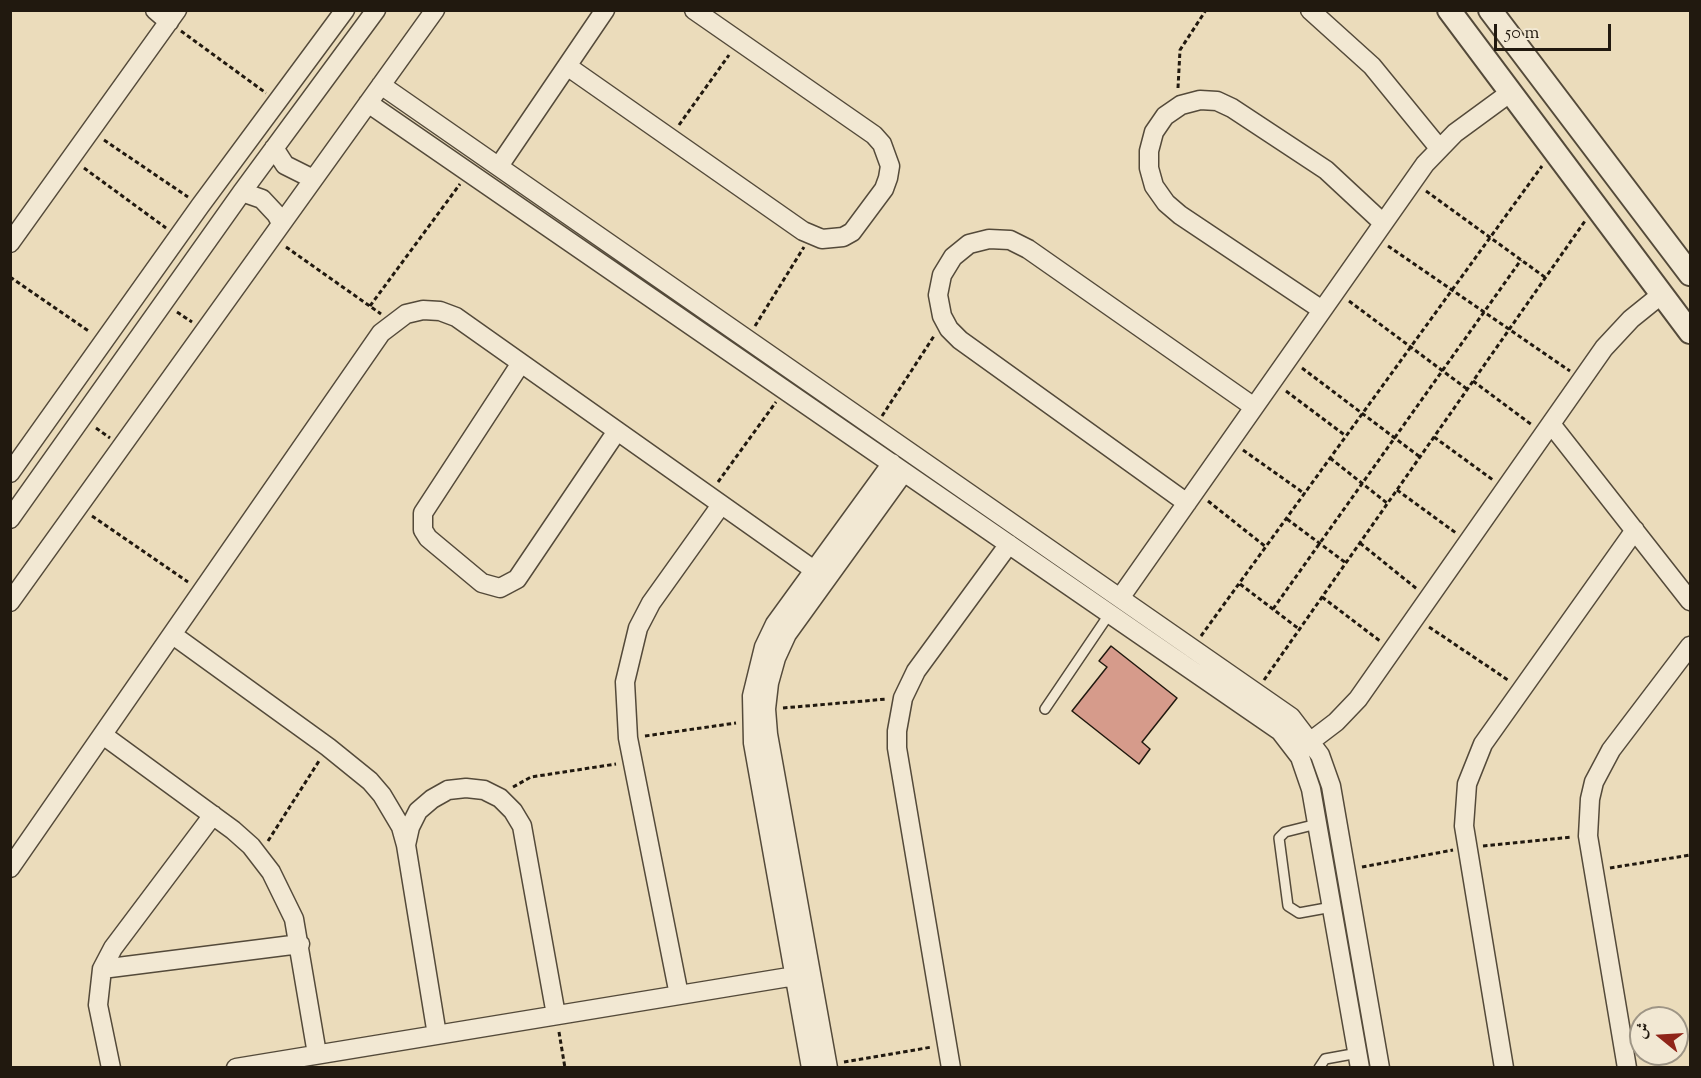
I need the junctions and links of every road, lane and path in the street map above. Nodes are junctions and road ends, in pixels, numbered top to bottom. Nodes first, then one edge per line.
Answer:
1 (155, 10) edge
2 (345, 10) edge
3 (376, 10) edge
4 (435, 10) edge
5 (605, 10) edge
6 (694, 10) edge
7 (1206, 10) edge
8 (1310, 10) edge
9 (1449, 10) edge
10 (1490, 10) edge
11 (173, 16) edge
12 (738, 41) junction
13 (567, 66) junction
14 (381, 85) junction
15 (1511, 92) junction
16 (277, 101) junction
17 (369, 103) junction
18 (1181, 105) junction
19 (90, 130) junction
20 (670, 138) junction
21 (274, 148) junction
22 (1439, 148) junction
23 (1554, 149) junction
24 (71, 158) junction
25 (499, 166) junction
26 (469, 172) junction
27 (313, 179) junction
28 (1412, 182) junction
29 (242, 192) junction
30 (200, 206) junction
31 (1596, 206) junction
32 (276, 230) junction
33 (1378, 230) junction
34 (811, 236) junction
35 (178, 237) junction
36 (1490, 238) junction
37 (10, 243) edge
38 (1521, 260) junction
39 (1690, 274) edge
40 (10, 278) edge
41 (1546, 278) junction
42 (1335, 291) junction
43 (1452, 291) junction
44 (1662, 294) junction
45 (164, 302) junction
46 (370, 306) junction
47 (1322, 310) junction
48 (1484, 313) junction
49 (392, 322) junction
50 (949, 329) junction
51 (204, 330) junction
52 (1509, 331) junction
53 (1690, 332) edge
54 (747, 338) junction
55 (104, 342) junction
56 (1411, 347) junction
57 (1289, 357) junction
58 (521, 363) junction
59 (1443, 371) junction
60 (1582, 379) junction
61 (1273, 381) junction
62 (1473, 381) junction
63 (1467, 389) junction
64 (785, 390) junction
65 (1254, 407) junction
66 (1363, 414) junction
67 (82, 418) junction
68 (875, 427) junction
69 (1548, 429) junction
70 (617, 431) junction
71 (1346, 436) junction
72 (1434, 436) junction
73 (1395, 438) junction
74 (1230, 441) junction
75 (122, 446) junction
76 (1330, 458) junction
77 (1420, 458) junction
78 (898, 467) junction
79 (10, 473) edge
80 (1363, 484) junction
81 (1397, 489) junction
82 (1505, 489) junction
83 (1305, 494) junction
84 (1191, 497) junction
85 (715, 500) junction
86 (1388, 503) junction
87 (79, 506) junction
88 (10, 519) edge
89 (1286, 519) junction
90 (1635, 530) junction
91 (1468, 542) junction
92 (1360, 543) junction
93 (1009, 544) junction
94 (1320, 544) junction
95 (1266, 547) junction
96 (1346, 562) junction
97 (814, 570) junction
98 (16, 584) edge
99 (1240, 584) junction
100 (202, 592) junction
101 (1120, 597) junction
102 (1322, 597) junction
103 (1428, 598) junction
104 (1690, 601) edge
105 (10, 602) edge
106 (1274, 609) junction
107 (1110, 613) junction
108 (1415, 617) junction
109 (1299, 629) junction
110 (173, 635) junction
111 (1690, 646) edge
112 (1193, 648) junction
113 (1392, 650) junction
114 (1521, 689) junction
115 (1256, 691) junction
116 (903, 698) junction
117 (766, 709) junction
118 (1045, 709) dead end
119 (751, 721) junction
120 (103, 735) junction
121 (628, 738) junction
122 (1311, 741) junction
123 (328, 747) junction
124 (633, 761) junction
125 (500, 798) junction
126 (213, 815) junction
127 (1317, 824) junction
128 (1588, 836) junction
129 (406, 845) junction
130 (1468, 848) junction
131 (1690, 855) edge
132 (260, 856) junction
133 (10, 868) edge
134 (1346, 870) junction
135 (1594, 870) junction
136 (1332, 907) junction
137 (300, 944) junction
138 (102, 969) junction
139 (795, 976) junction
140 (679, 995) junction
141 (556, 1015) junction
142 (437, 1035) junction
143 (947, 1044) junction
144 (317, 1054) junction
145 (1359, 1060) edge
146 (822, 1067) edge
147 (111, 1068) edge
148 (236, 1068) edge
149 (565, 1068) edge
150 (951, 1068) edge
151 (1319, 1068) edge
152 (1380, 1068) edge
153 (1504, 1068) edge
154 (1627, 1068) edge

1 - 11 street
2 - 16 street
3 - 21 street
4 - 14 street
5 - 13 street
6 - 12 street
7 - 18 path
8 - 22 street
9 - 15 street
10 - 39 street
11 - 16 path
11 - 19 street
12 - 20 path
12 - 34 street
13 - 20 street
13 - 25 street
14 - 17 street
14 - 25 street
15 - 22 street
15 - 23 street
16 - 30 street
17 - 26 street
17 - 27 street
18 - 33 street
18 - 47 street
19 - 24 street
19 - 30 path
20 - 34 street
21 - 27 street
21 - 29 street
22 - 28 street
23 - 31 street
23 - 36 path
24 - 35 path
24 - 37 street
25 - 54 street
26 - 46 path
26 - 64 street
27 - 32 street
28 - 33 street
28 - 36 path
29 - 32 street
29 - 45 street
30 - 35 street
31 - 41 path
31 - 44 street
32 - 46 path
32 - 51 street
33 - 42 street
33 - 43 path
34 - 54 path
35 - 55 street
36 - 38 path
36 - 43 path
38 - 41 path
38 - 48 path
40 - 55 path
41 - 52 path
42 - 47 street
42 - 56 path
43 - 48 path
43 - 56 path
44 - 53 street
44 - 60 street
45 - 51 path
45 - 67 street
46 - 49 path
47 - 57 street
48 - 52 path
48 - 59 path
49 - 58 street
49 - 100 street
50 - 65 street
50 - 68 path
50 - 84 street
51 - 75 street
52 - 60 path
52 - 62 path
54 - 68 street
55 - 79 street
56 - 59 path
56 - 66 path
57 - 61 street
57 - 66 path
58 - 70 street
58 - 70 street
59 - 63 path
59 - 73 path
60 - 69 street
61 - 65 street
61 - 71 path
62 - 63 path
62 - 69 path
63 - 72 path
64 - 78 street
64 - 85 path
65 - 74 street
66 - 71 path
66 - 73 path
67 - 75 path
67 - 88 street
68 - 101 street
69 - 82 street
69 - 90 street
70 - 85 street
71 - 76 path
72 - 77 path
72 - 82 path
73 - 77 path
73 - 80 path
74 - 83 path
74 - 84 street
75 - 87 street
76 - 80 path
76 - 83 path
77 - 81 path
78 - 93 street
78 - 97 street
78 - 117 street
80 - 86 path
80 - 94 path
81 - 86 path
81 - 91 path
82 - 91 street
83 - 89 path
84 - 95 path
84 - 101 street
85 - 97 street
85 - 121 street
86 - 92 path
87 - 98 street
87 - 100 path
89 - 94 path
89 - 95 path
90 - 104 street
90 - 114 street
91 - 103 street
92 - 96 path
92 - 103 path
93 - 107 street
93 - 116 street
94 - 96 path
94 - 106 path
95 - 99 path
96 - 102 path
97 - 119 street
98 - 105 street
99 - 106 path
99 - 112 path
100 - 110 street
101 - 112 street
102 - 109 path
102 - 113 path
103 - 108 street
106 - 109 path
107 - 118 lane
107 - 127 street
108 - 113 street
108 - 114 path
109 - 115 path
110 - 120 street
110 - 123 street
111 - 128 street
112 - 115 street
113 - 122 street
114 - 130 street
115 - 122 street
116 - 117 path
116 - 143 street
117 - 146 street
119 - 121 path
119 - 139 street
120 - 126 street
120 - 133 street
121 - 124 street
122 - 134 street
123 - 129 street
123 - 132 path
124 - 125 path
124 - 140 street
125 - 129 street
125 - 141 street
126 - 132 street
126 - 138 street
127 - 136 street
127 - 136 lane
128 - 130 path
128 - 135 street
129 - 142 street
130 - 134 path
130 - 153 street
131 - 135 path
132 - 137 street
134 - 152 street
135 - 154 street
136 - 145 street
137 - 138 street
137 - 144 street
138 - 147 street
139 - 140 street
139 - 146 street
140 - 141 street
141 - 142 street
141 - 149 path
142 - 144 street
143 - 146 path
143 - 150 street
144 - 148 street
145 - 151 lane

